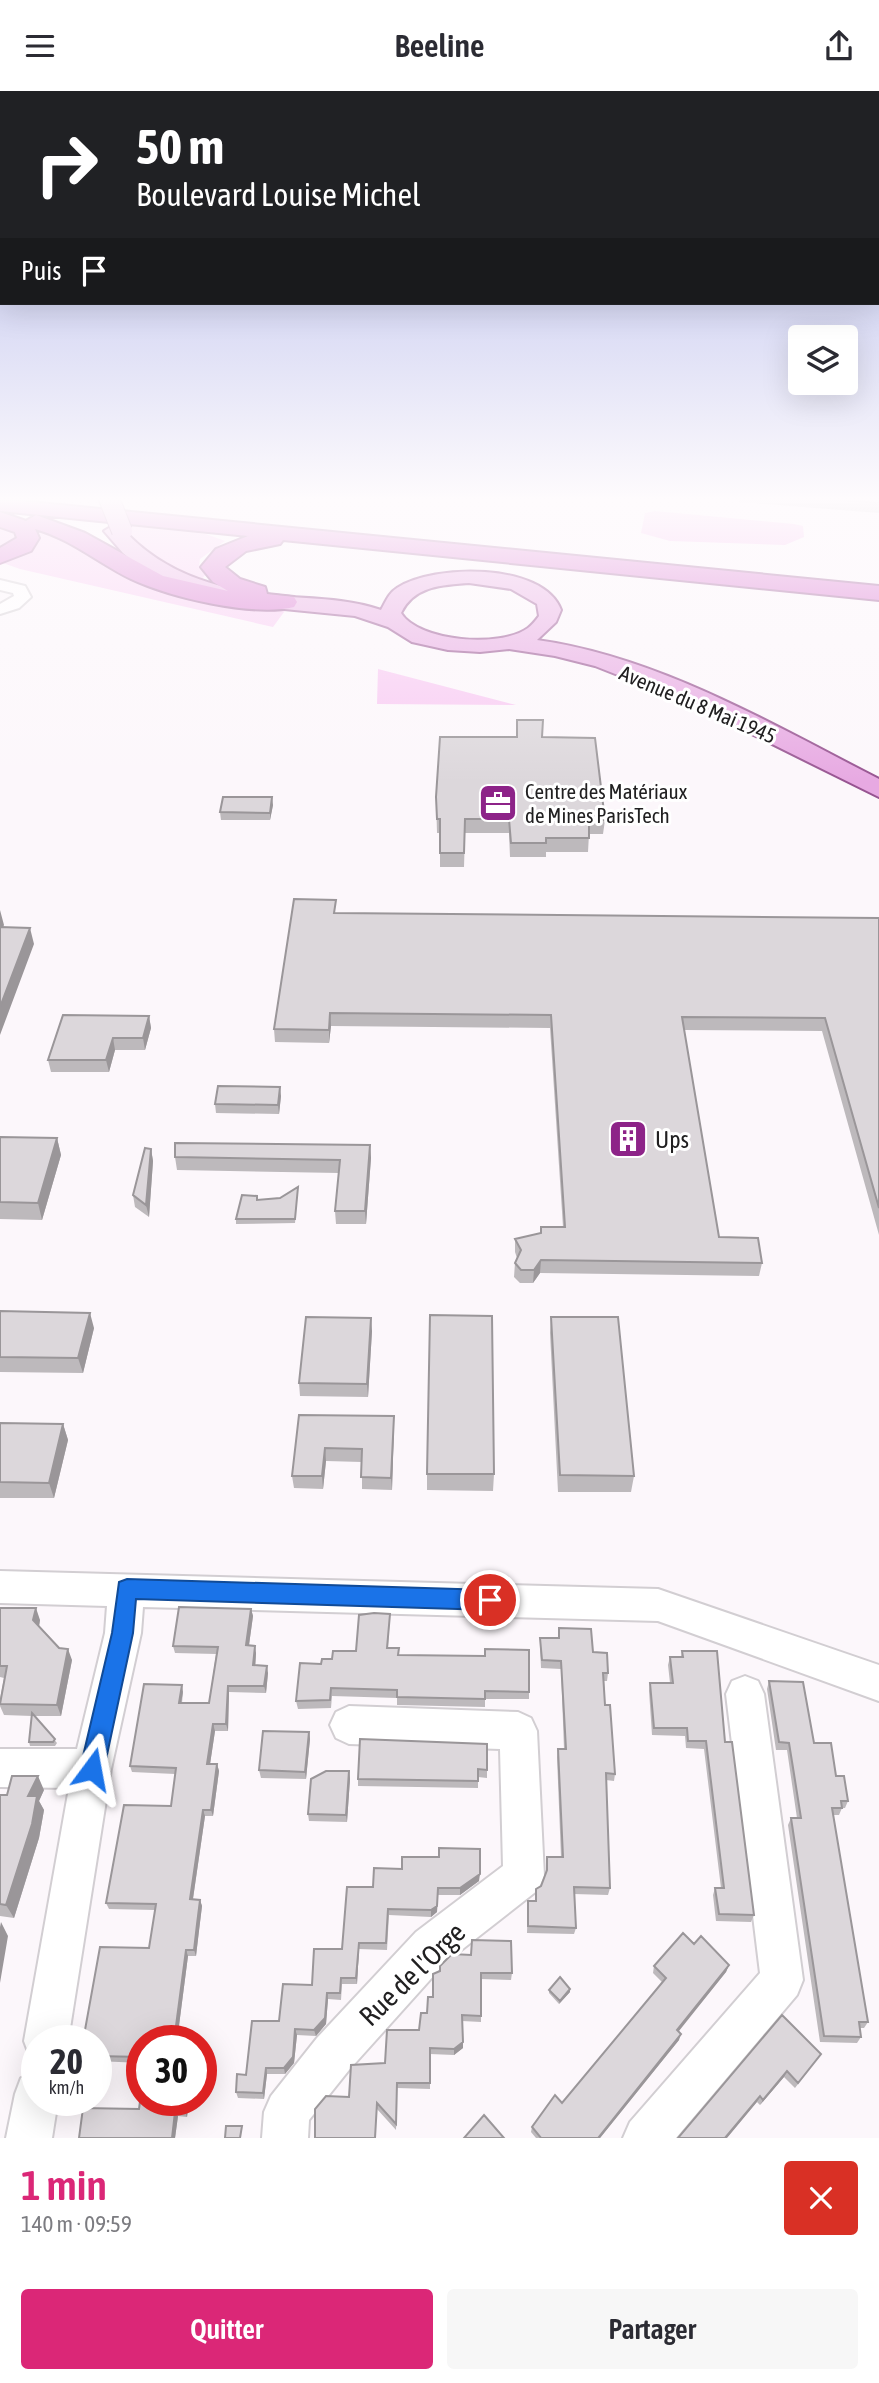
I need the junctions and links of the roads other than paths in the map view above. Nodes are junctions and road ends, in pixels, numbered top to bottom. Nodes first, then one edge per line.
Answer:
1 (20, 592) edge
2 (196, 592) edge
3 (223, 592) edge
4 (255, 592) edge
5 (406, 592) edge
6 (533, 592) edge
7 (401, 595) junction
8 (286, 600) junction
9 (0, 609) edge
10 (548, 621) junction
11 (394, 622) junction
12 (510, 643) junction
13 (879, 776) edge
14 (879, 789) edge
15 (0, 1587) edge
16 (127, 1589) junction
17 (879, 1683) edge
18 (746, 1694) dead end
19 (349, 1725) dead end
20 (0, 1768) edge
21 (92, 1769) junction
22 (49, 2025) edge
23 (33, 2116) edge
24 (29, 2138) edge
25 (285, 2138) edge
26 (646, 2138) edge

1 - 9 street
2 - 8 highway
3 - 8 main road, Avenue du 8 Mai 1945
4 - 8 highway
5 - 7 main road, Avenue du 8 Mai 1945
6 - 10 main road, Avenue du 8 Mai 1945
7 - 8 main road, Avenue du 8 Mai 1945
7 - 11 main road
8 - 11 main road, Avenue du 8 Mai 1945
10 - 12 main road, Avenue du 8 Mai 1945
10 - 13 main road, Avenue du 8 Mai 1945
11 - 12 main road, Avenue du 8 Mai 1945
12 - 14 main road, Avenue du 8 Mai 1945
15 - 16 street
16 - 17 street
16 - 21 street
18 - 26 street
19 - 25 street, Rue de l'Orge
20 - 21 street
21 - 22 street
23 - 24 street

